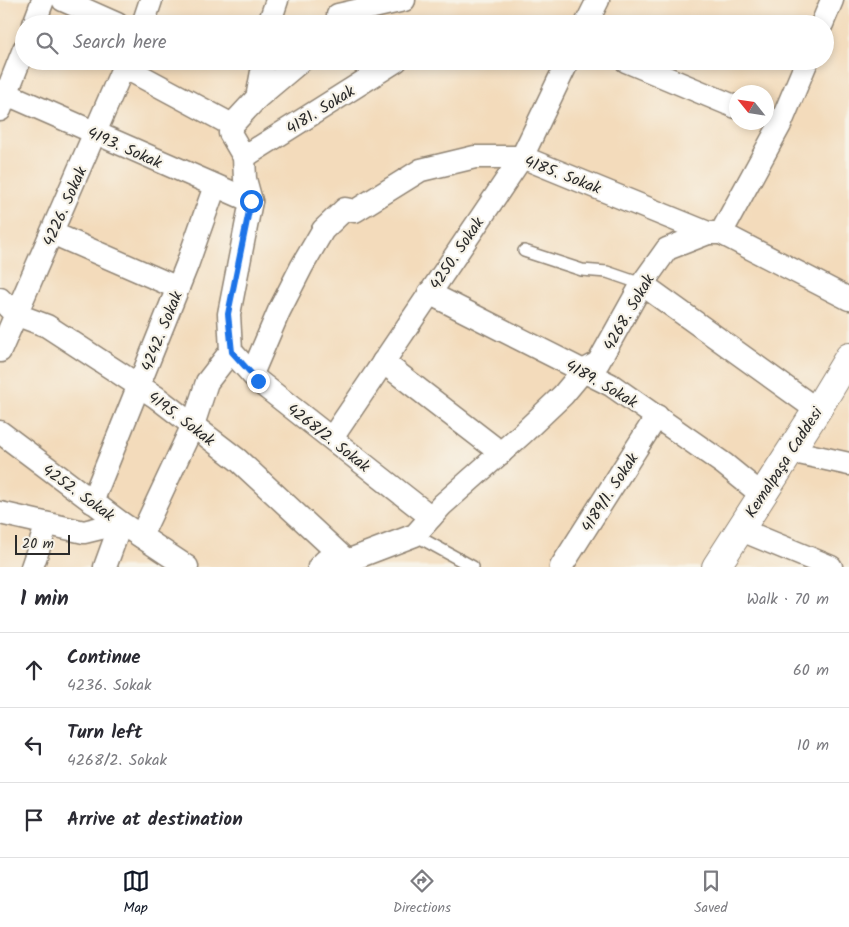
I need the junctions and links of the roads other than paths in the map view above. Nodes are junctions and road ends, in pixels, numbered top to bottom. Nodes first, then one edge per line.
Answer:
1 (43, 0) edge
2 (63, 0) edge
3 (151, 0) edge
4 (277, 0) edge
5 (404, 0) edge
6 (598, 0) edge
7 (832, 0) edge
8 (340, 13) edge
9 (37, 15) edge
10 (97, 15) edge
11 (146, 15) edge
12 (273, 15) edge
13 (590, 15) edge
14 (826, 15) edge
15 (15, 69) edge
16 (122, 70) edge
17 (136, 70) edge
18 (262, 70) edge
19 (290, 70) edge
20 (382, 70) edge
21 (564, 70) edge
22 (648, 70) edge
23 (802, 70) edge
24 (257, 98) junction
25 (2, 99) edge
26 (729, 104) edge
27 (774, 120) edge
28 (232, 125) junction
29 (769, 130) edge
30 (95, 134) junction
31 (244, 157) junction
32 (522, 157) junction
33 (215, 186) junction
34 (251, 201) junction
35 (52, 233) junction
36 (714, 233) junction
37 (524, 251) dead end
38 (642, 284) junction
39 (178, 288) junction
40 (430, 293) junction
41 (849, 299) edge
42 (8, 307) edge
43 (0, 351) edge
44 (232, 352) junction
45 (848, 359) edge
46 (383, 362) junction
47 (583, 371) junction
48 (252, 374) junction
49 (139, 386) junction
50 (817, 410) junction
51 (657, 416) junction
52 (192, 425) junction
53 (0, 432) edge
54 (332, 438) junction
55 (790, 451) junction
56 (501, 453) junction
57 (849, 464) edge
58 (762, 495) junction
59 (92, 502) junction
60 (0, 513) edge
61 (431, 517) junction
62 (121, 523) junction
63 (47, 524) junction
64 (739, 529) junction
65 (415, 535) junction
66 (141, 536) junction
67 (347, 561) junction
68 (32, 567) edge
69 (105, 567) edge
70 (187, 567) edge
71 (319, 567) edge
72 (473, 567) edge
73 (561, 567) edge
74 (716, 567) edge
75 (831, 567) edge

1 - 9 street
2 - 10 street
3 - 11 street
4 - 12 street
5 - 8 street
6 - 13 street
7 - 14 street
15 - 25 street
16 - 30 street, 4226. Sokak
17 - 28 street
18 - 24 street
19 - 24 street
20 - 31 street, 4181. Sokak
21 - 32 street, 4250. Sokak
22 - 26 street
23 - 27 street
24 - 28 street
25 - 30 street, 4193. Sokak
28 - 31 street
29 - 36 street
30 - 33 street, 4193. Sokak
30 - 35 street, 4226. Sokak
31 - 34 street
32 - 36 street, 4185. Sokak
32 - 40 street, 4250. Sokak
32 - 48 street, 4185. Sokak
33 - 34 street, 4193. Sokak
33 - 39 street, 4242. Sokak
34 - 44 street
35 - 39 street
35 - 42 street, 4226. Sokak
36 - 38 street, 4268. Sokak
36 - 41 street, 4185. Sokak
37 - 38 lane
38 - 47 street, 4268. Sokak
38 - 50 street
39 - 49 street, 4242. Sokak
40 - 46 street, 4250. Sokak
40 - 47 street, 4189. Sokak
42 - 43 street, 4226. Sokak
42 - 49 street, 4195. Sokak
44 - 48 street, 4268/2. Sokak
44 - 52 street
45 - 50 main road, Kemalpaşa Caddesi
46 - 54 street, 4250. Sokak
46 - 56 street
47 - 51 street, 4189. Sokak
47 - 56 street, 4268. Sokak
48 - 54 street, 4268/2. Sokak
49 - 52 street, 4195. Sokak
49 - 59 street, 4242. Sokak
50 - 55 main road, Kemalpaşa Caddesi
51 - 58 street, 4189. Sokak
51 - 73 street, 4189/1. Sokak
52 - 66 street
52 - 67 street, 4195. Sokak
53 - 59 street, 4252. Sokak
54 - 61 street, 4268/2. Sokak
55 - 57 street
55 - 58 main road, Kemalpaşa Caddesi
56 - 61 street, 4268. Sokak
58 - 64 main road, Kemalpaşa Caddesi
59 - 62 street, 4252. Sokak
60 - 63 street
61 - 65 street, 4268. Sokak
62 - 63 street
62 - 66 street
62 - 69 street, 4252. Sokak
63 - 68 street
64 - 74 main road, Kemalpaşa Caddesi
64 - 75 street
65 - 67 street, 4268. Sokak
65 - 72 lane
66 - 70 street
67 - 71 street, 4268. Sokak

